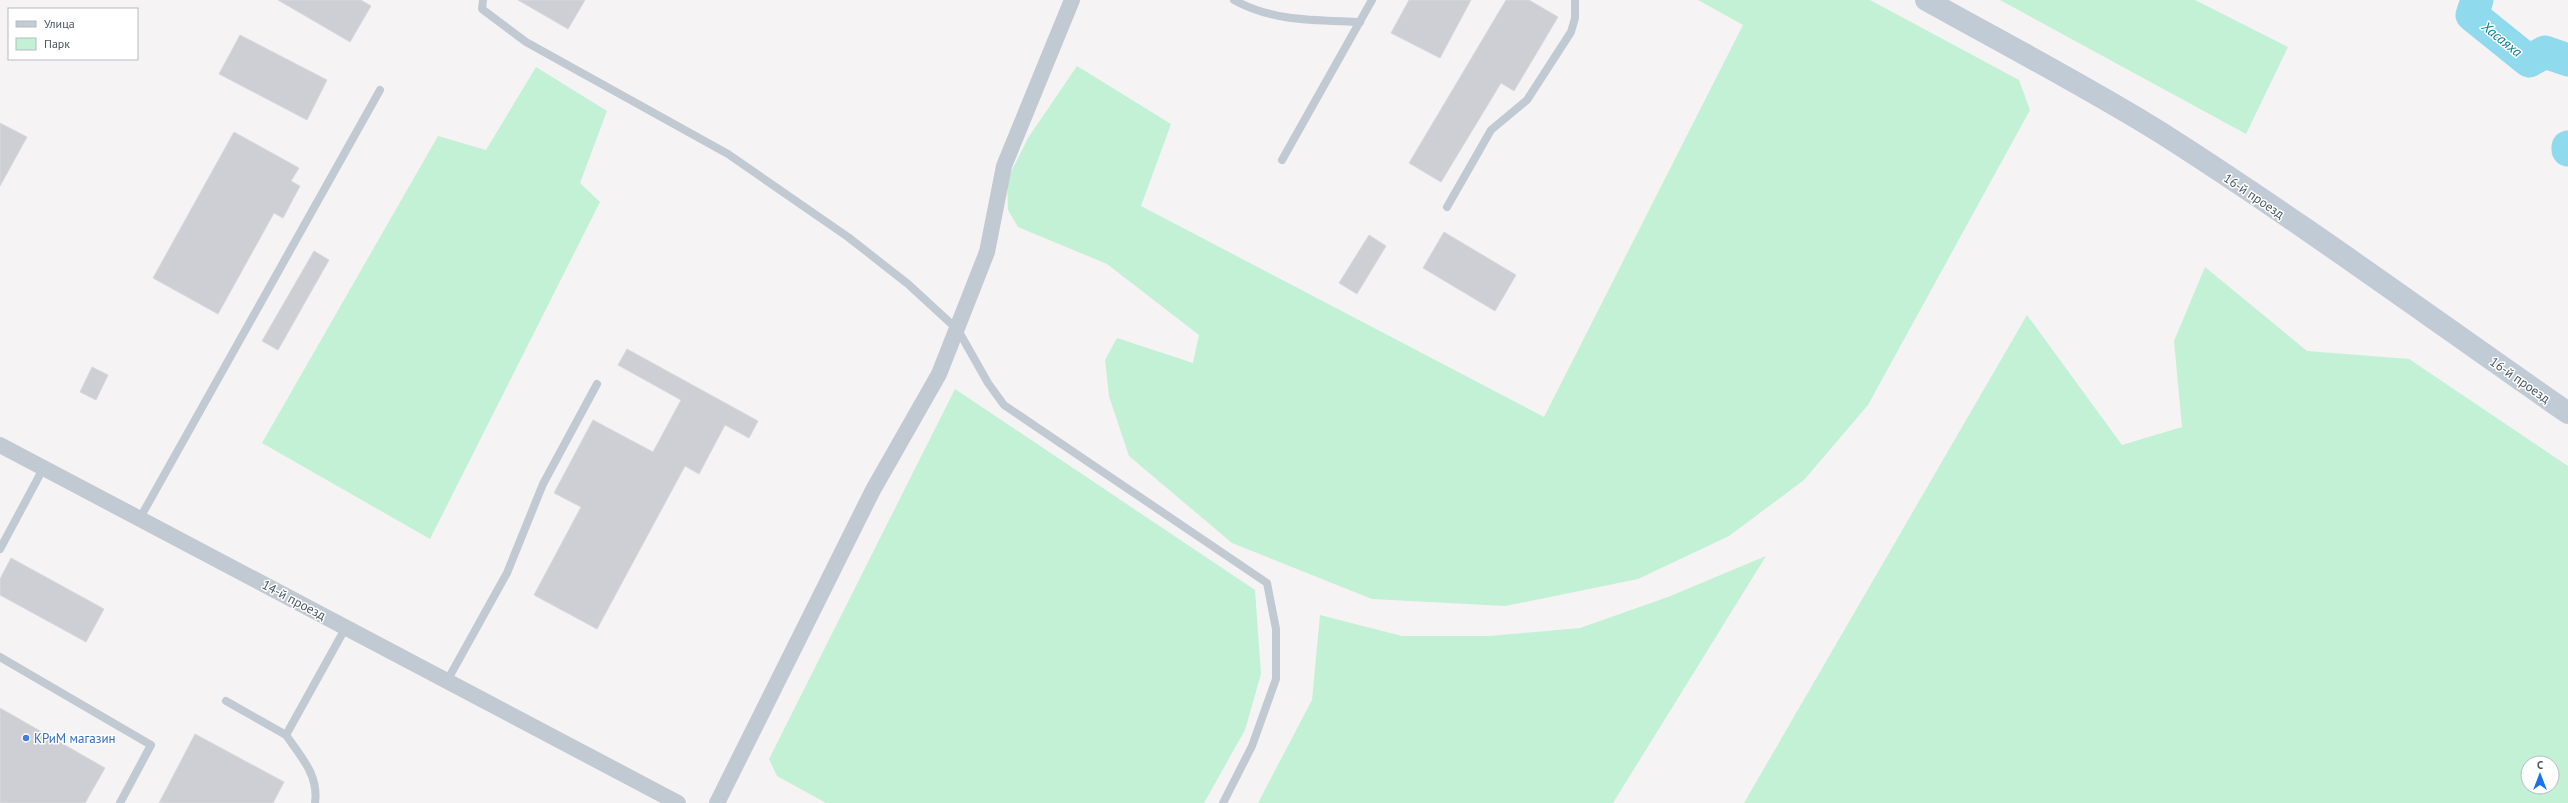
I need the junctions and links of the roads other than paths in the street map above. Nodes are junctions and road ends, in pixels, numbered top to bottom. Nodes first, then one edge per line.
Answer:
1 (483, 0) edge
2 (1072, 0) edge
3 (1235, 0) edge
4 (1372, 0) edge
5 (1575, 0) edge
6 (1926, 0) edge
7 (1360, 22) junction
8 (380, 90) dead end
9 (1282, 160) dead end
10 (1447, 206) dead end
11 (958, 330) junction
12 (597, 384) dead end
13 (2568, 413) edge
14 (0, 445) edge
15 (44, 467) junction
16 (140, 518) junction
17 (0, 549) edge
18 (346, 627) junction
19 (0, 657) edge
20 (447, 680) junction
21 (226, 701) dead end
22 (286, 735) junction
23 (120, 803) edge
24 (315, 803) edge
25 (678, 803) edge
26 (717, 803) edge
27 (1223, 803) edge

1 - 11 lane
2 - 11 street
3 - 7 lane
4 - 7 lane
5 - 10 lane
6 - 13 street, 16-й проезд
7 - 9 lane
8 - 16 lane
11 - 26 street
11 - 27 lane
12 - 20 lane
14 - 15 street, 14-й проезд
15 - 16 street, 14-й проезд
15 - 17 lane
16 - 18 street, 14-й проезд
18 - 20 street, 14-й проезд
18 - 22 lane
19 - 23 lane
20 - 25 street, 14-й проезд
21 - 22 lane
22 - 24 lane

